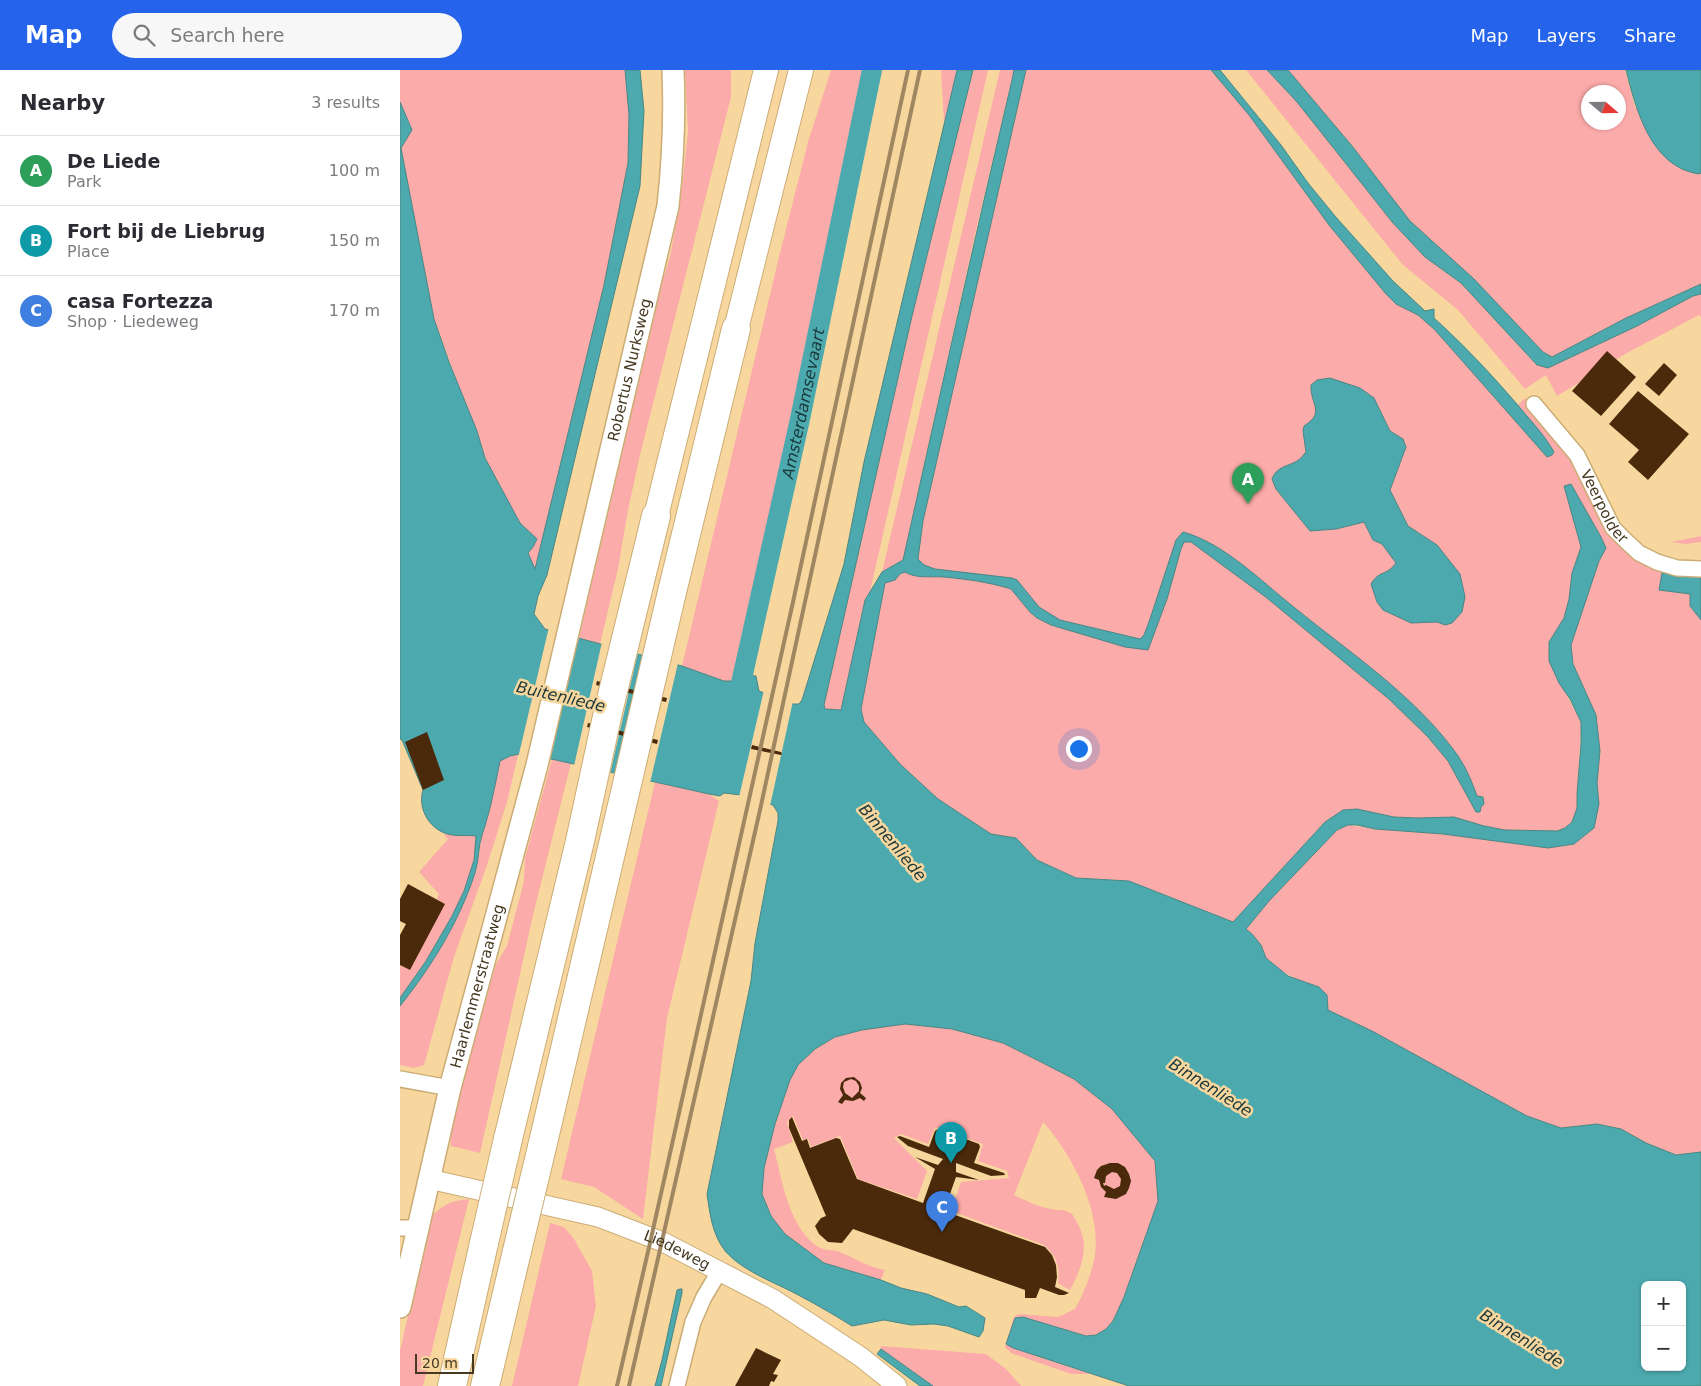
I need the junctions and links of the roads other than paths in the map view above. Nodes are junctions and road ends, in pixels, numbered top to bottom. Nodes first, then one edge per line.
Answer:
1 (673, 70) edge
2 (801, 70) edge
3 (760, 77) edge
4 (736, 330) joint
5 (1534, 404) dead end
6 (656, 516) joint
7 (1701, 569) edge
8 (560, 667) joint
9 (400, 1079) edge
10 (450, 1088) junction
11 (429, 1179) junction
12 (409, 1228) edge
13 (719, 1272) junction
14 (400, 1307) edge
15 (452, 1386) edge
16 (485, 1386) edge
17 (677, 1386) edge
18 (897, 1386) edge

1 - 8 main road, Robertus Nurksweg
2 - 4 main road
3 - 6 main road
4 - 16 highway, bridge
5 - 7 street, Veerpolder
6 - 15 highway, bridge
8 - 10 main road, Haarlemmerstraatweg
9 - 10 street
10 - 11 main road, Haarlemmerstraatweg
11 - 12 main road, Haarlemmerstraatweg
11 - 13 street, Liedeweg
12 - 14 main road, Haarlemmerstraatweg
13 - 17 street
13 - 18 street, Liedeweg

